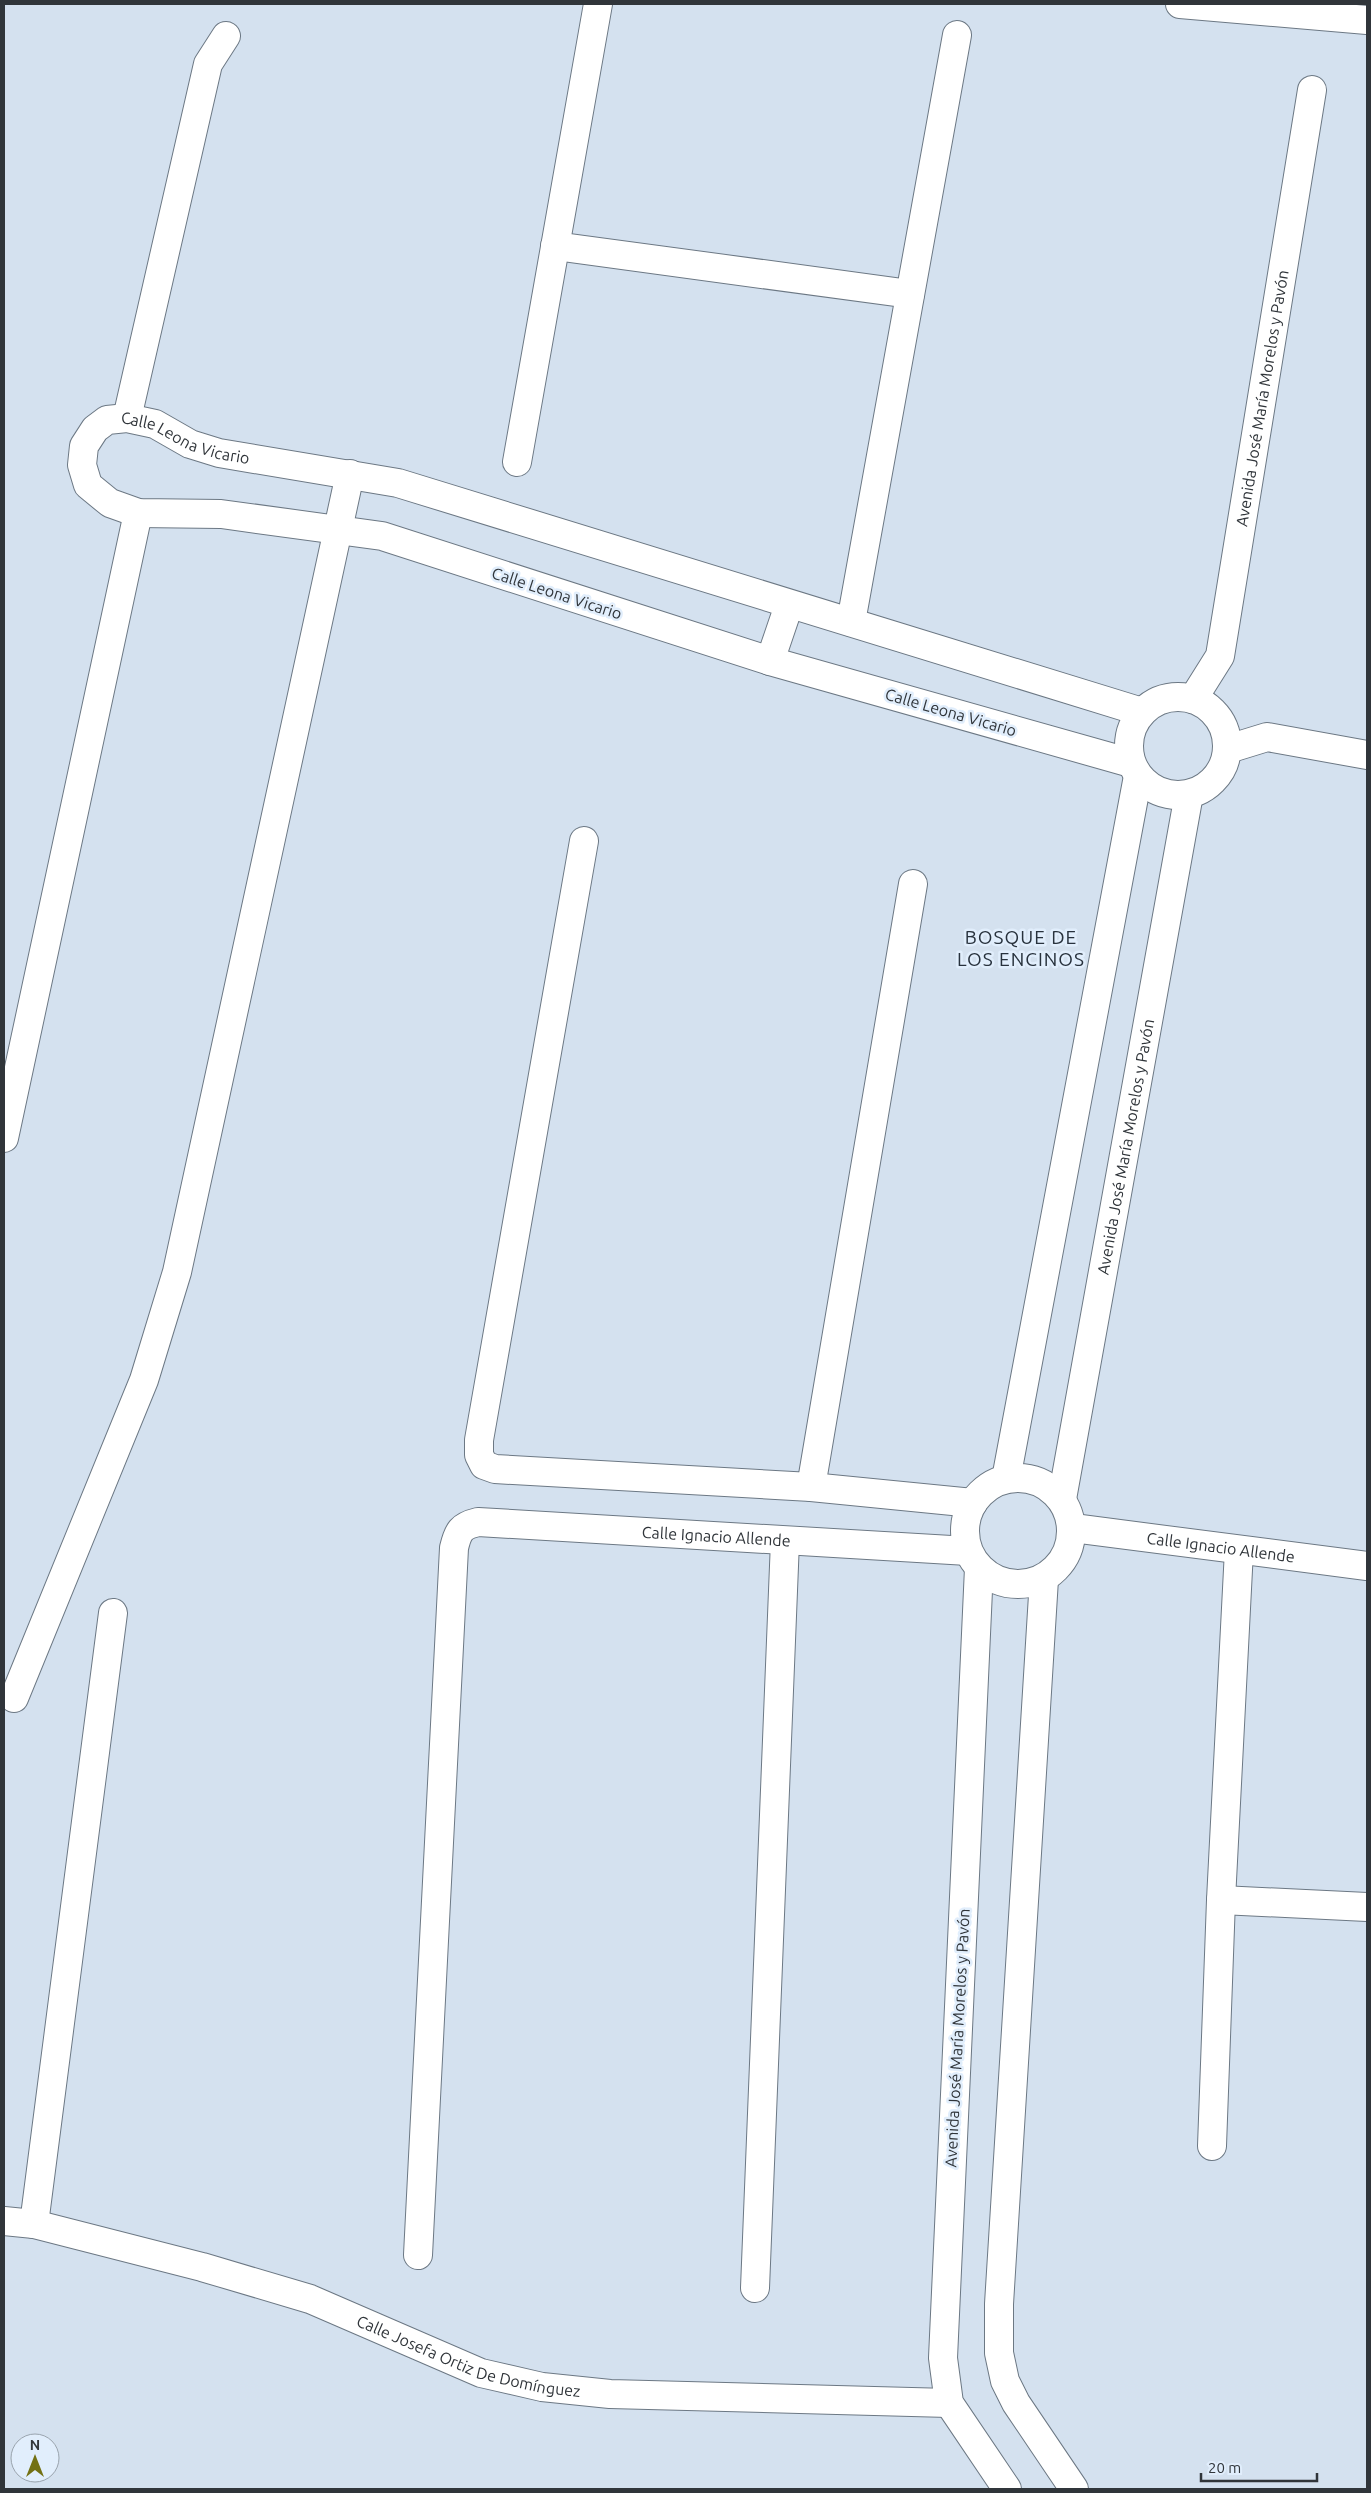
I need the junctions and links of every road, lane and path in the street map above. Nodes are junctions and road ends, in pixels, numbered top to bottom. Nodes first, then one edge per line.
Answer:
1 (598, 4) edge
2 (1180, 4) edge
3 (1367, 20) edge
4 (957, 35) dead end
5 (226, 36) dead end
6 (1312, 90) dead end
7 (555, 246) junction
8 (910, 294) junction
9 (127, 418) junction
10 (517, 462) dead end
11 (350, 474) junction
12 (138, 513) junction
13 (337, 530) junction
14 (790, 605) junction
15 (851, 622) junction
16 (770, 661) junction
17 (1193, 699) junction
18 (1142, 712) junction
19 (1228, 750) junction
20 (1367, 755) edge
21 (1135, 769) junction
22 (1189, 794) junction
23 (584, 841) dead end
24 (913, 884) dead end
25 (4, 1138) edge
26 (1006, 1479) junction
27 (811, 1487) junction
28 (1062, 1499) junction
29 (972, 1503) junction
30 (1073, 1528) junction
31 (785, 1541) junction
32 (1239, 1550) junction
33 (973, 1560) junction
34 (1367, 1566) edge
35 (1044, 1579) junction
36 (113, 1613) dead end
37 (14, 1698) dead end
38 (1221, 1900) junction
39 (1367, 1907) edge
40 (1212, 2146) dead end
41 (4, 2221) edge
42 (34, 2224) junction
43 (418, 2255) dead end
44 (755, 2288) dead end
45 (949, 2403) junction
46 (1008, 2489) edge
47 (1073, 2489) edge

1 - 7 street
2 - 3 street
4 - 8 street
5 - 9 street
6 - 17 street, Avenida José María Morelos y Pavón
7 - 8 street
7 - 10 street
8 - 15 street
9 - 11 street, Calle Leona Vicario
9 - 12 street, Calle Leona Vicario
11 - 13 street
11 - 14 street, Calle Leona Vicario
12 - 13 street, Calle Leona Vicario
12 - 25 street
13 - 16 street, Calle Leona Vicario
13 - 37 street
14 - 15 street, Calle Leona Vicario
14 - 16 street
15 - 18 street, Calle Leona Vicario
16 - 21 street, Calle Leona Vicario
17 - 18 street
17 - 19 street
18 - 21 street
19 - 20 street
19 - 22 street
21 - 22 street
21 - 26 street
22 - 28 street, Avenida José María Morelos y Pavón
23 - 27 street
24 - 27 street
26 - 28 street
26 - 29 street
27 - 29 street
28 - 30 street
29 - 33 street
30 - 32 street, Calle Ignacio Allende
30 - 35 street
31 - 33 street, Calle Ignacio Allende
31 - 43 street, Calle Ignacio Allende
31 - 44 street
32 - 34 street, Calle Ignacio Allende
32 - 38 street
33 - 35 street
33 - 45 street, Avenida José María Morelos y Pavón
35 - 47 street
36 - 42 street
38 - 39 street
38 - 40 street
41 - 42 street, Calle Josefa Ortiz De Domínguez
42 - 45 street, Calle Josefa Ortiz De Domínguez
45 - 46 street, Avenida José María Morelos y Pavón

